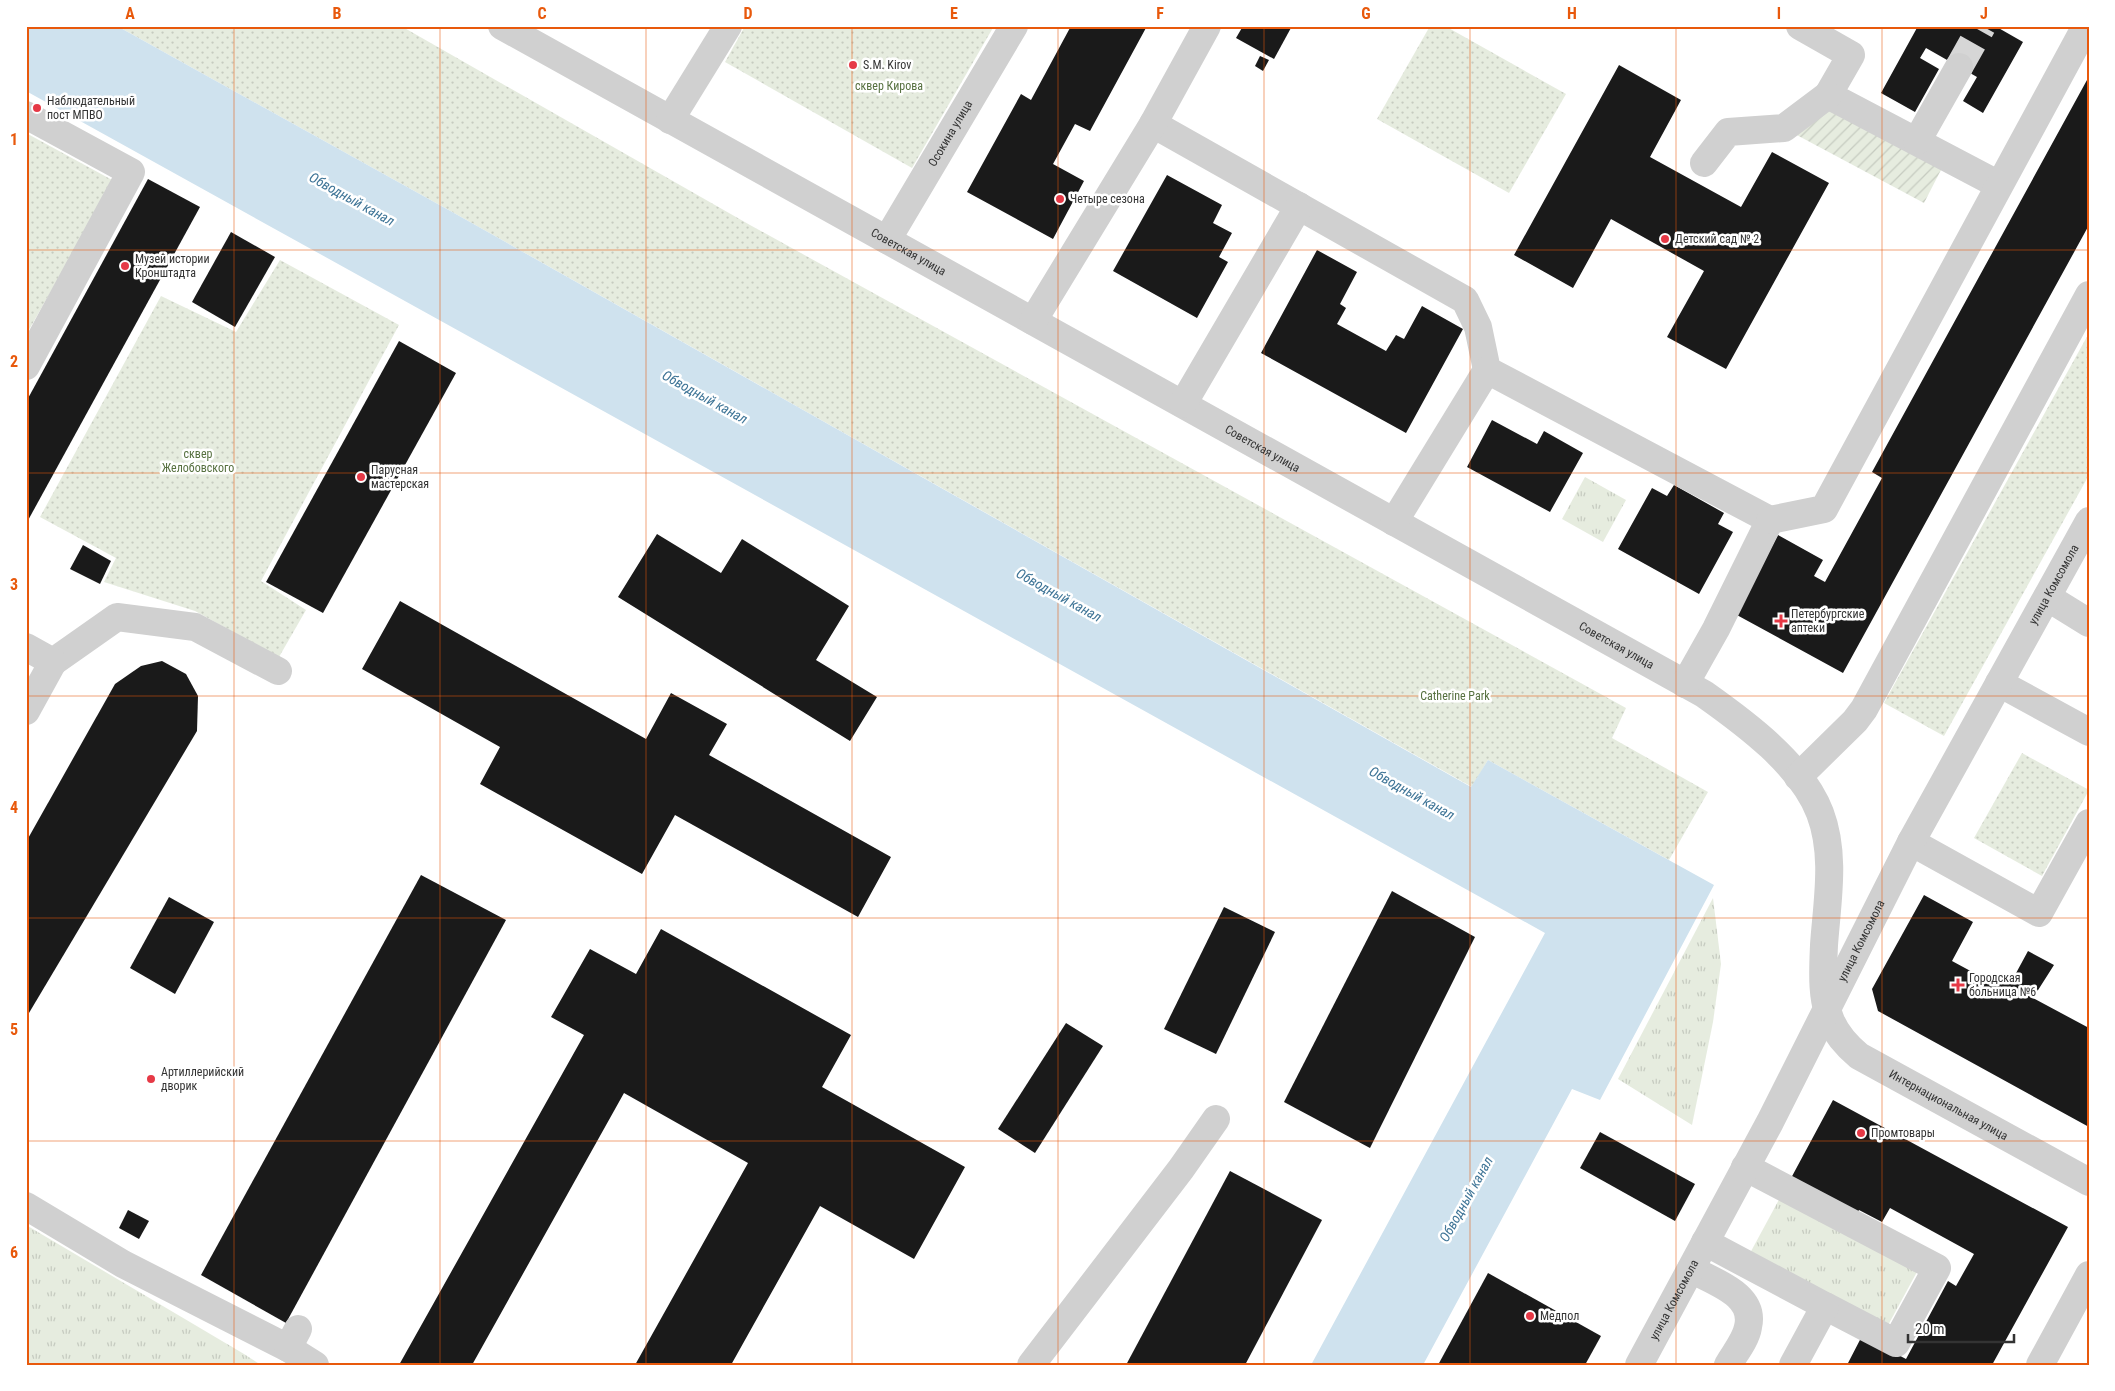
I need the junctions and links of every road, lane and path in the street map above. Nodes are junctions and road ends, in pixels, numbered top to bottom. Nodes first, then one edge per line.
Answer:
1 (502, 26) edge
2 (728, 26) edge
3 (1014, 26) edge
4 (1207, 26) edge
5 (1800, 26) edge
6 (2084, 29) edge
7 (1958, 67) tunnel mouth
8 (1828, 95) junction
9 (26, 115) edge
10 (670, 120) junction
11 (1153, 124) junction
12 (1917, 141) junction
13 (1704, 163) dead end
14 (1999, 185) junction
15 (1299, 206) junction
16 (887, 240) junction
17 (2089, 295) edge
18 (1033, 321) junction
19 (26, 366) edge
20 (1487, 370) junction
21 (1183, 404) junction
22 (1770, 520) junction
23 (2089, 521) edge
24 (1394, 522) junction
25 (2046, 597) junction
26 (2089, 623) edge
27 (26, 647) edge
28 (53, 662) junction
29 (278, 671) dead end
30 (1999, 683) junction
31 (1685, 684) junction
32 (26, 711) edge
33 (2089, 732) edge
34 (1798, 777) junction
35 (2089, 823) edge
36 (1911, 842) junction
37 (1827, 1008) junction
38 (1216, 1119) dead end
39 (1745, 1167) junction
40 (2089, 1182) edge
41 (26, 1206) edge
42 (1705, 1242) junction
43 (1690, 1269) junction
44 (2089, 1275) edge
45 (1826, 1306) junction
46 (315, 1365) edge
47 (1032, 1365) edge
48 (1639, 1365) edge
49 (1728, 1365) edge
50 (1793, 1365) edge
51 (2040, 1365) edge

1 - 10 street, Советская улица
2 - 10 street
3 - 16 street, Осокина улица
4 - 11 street
5 - 8 street
6 - 14 street
7 - 12 street
8 - 12 street
8 - 13 street
9 - 19 street
10 - 16 street, Советская улица
11 - 15 street
11 - 18 street
12 - 14 street
14 - 22 street
15 - 20 street
15 - 21 street
16 - 18 street, Советская улица
17 - 34 street
18 - 21 street, Советская улица
20 - 22 street
20 - 24 street
21 - 24 street, Советская улица
22 - 31 street
23 - 25 street, улица Комсомола
24 - 31 street, Советская улица
25 - 26 street
25 - 30 street, улица Комсомола
27 - 28 street
28 - 29 street
28 - 32 street
30 - 33 street
30 - 36 street, улица Комсомола
31 - 34 street, Советская улица
34 - 37 street, Советская улица
35 - 36 street
36 - 37 street, улица Комсомола
37 - 39 street, улица Комсомола
37 - 40 street, Интернациональная улица
38 - 47 street
39 - 42 street, улица Комсомола
39 - 45 street
41 - 46 street
42 - 43 street, улица Комсомола
42 - 45 street
43 - 48 street, улица Комсомола
43 - 49 street
44 - 51 street
45 - 50 street

